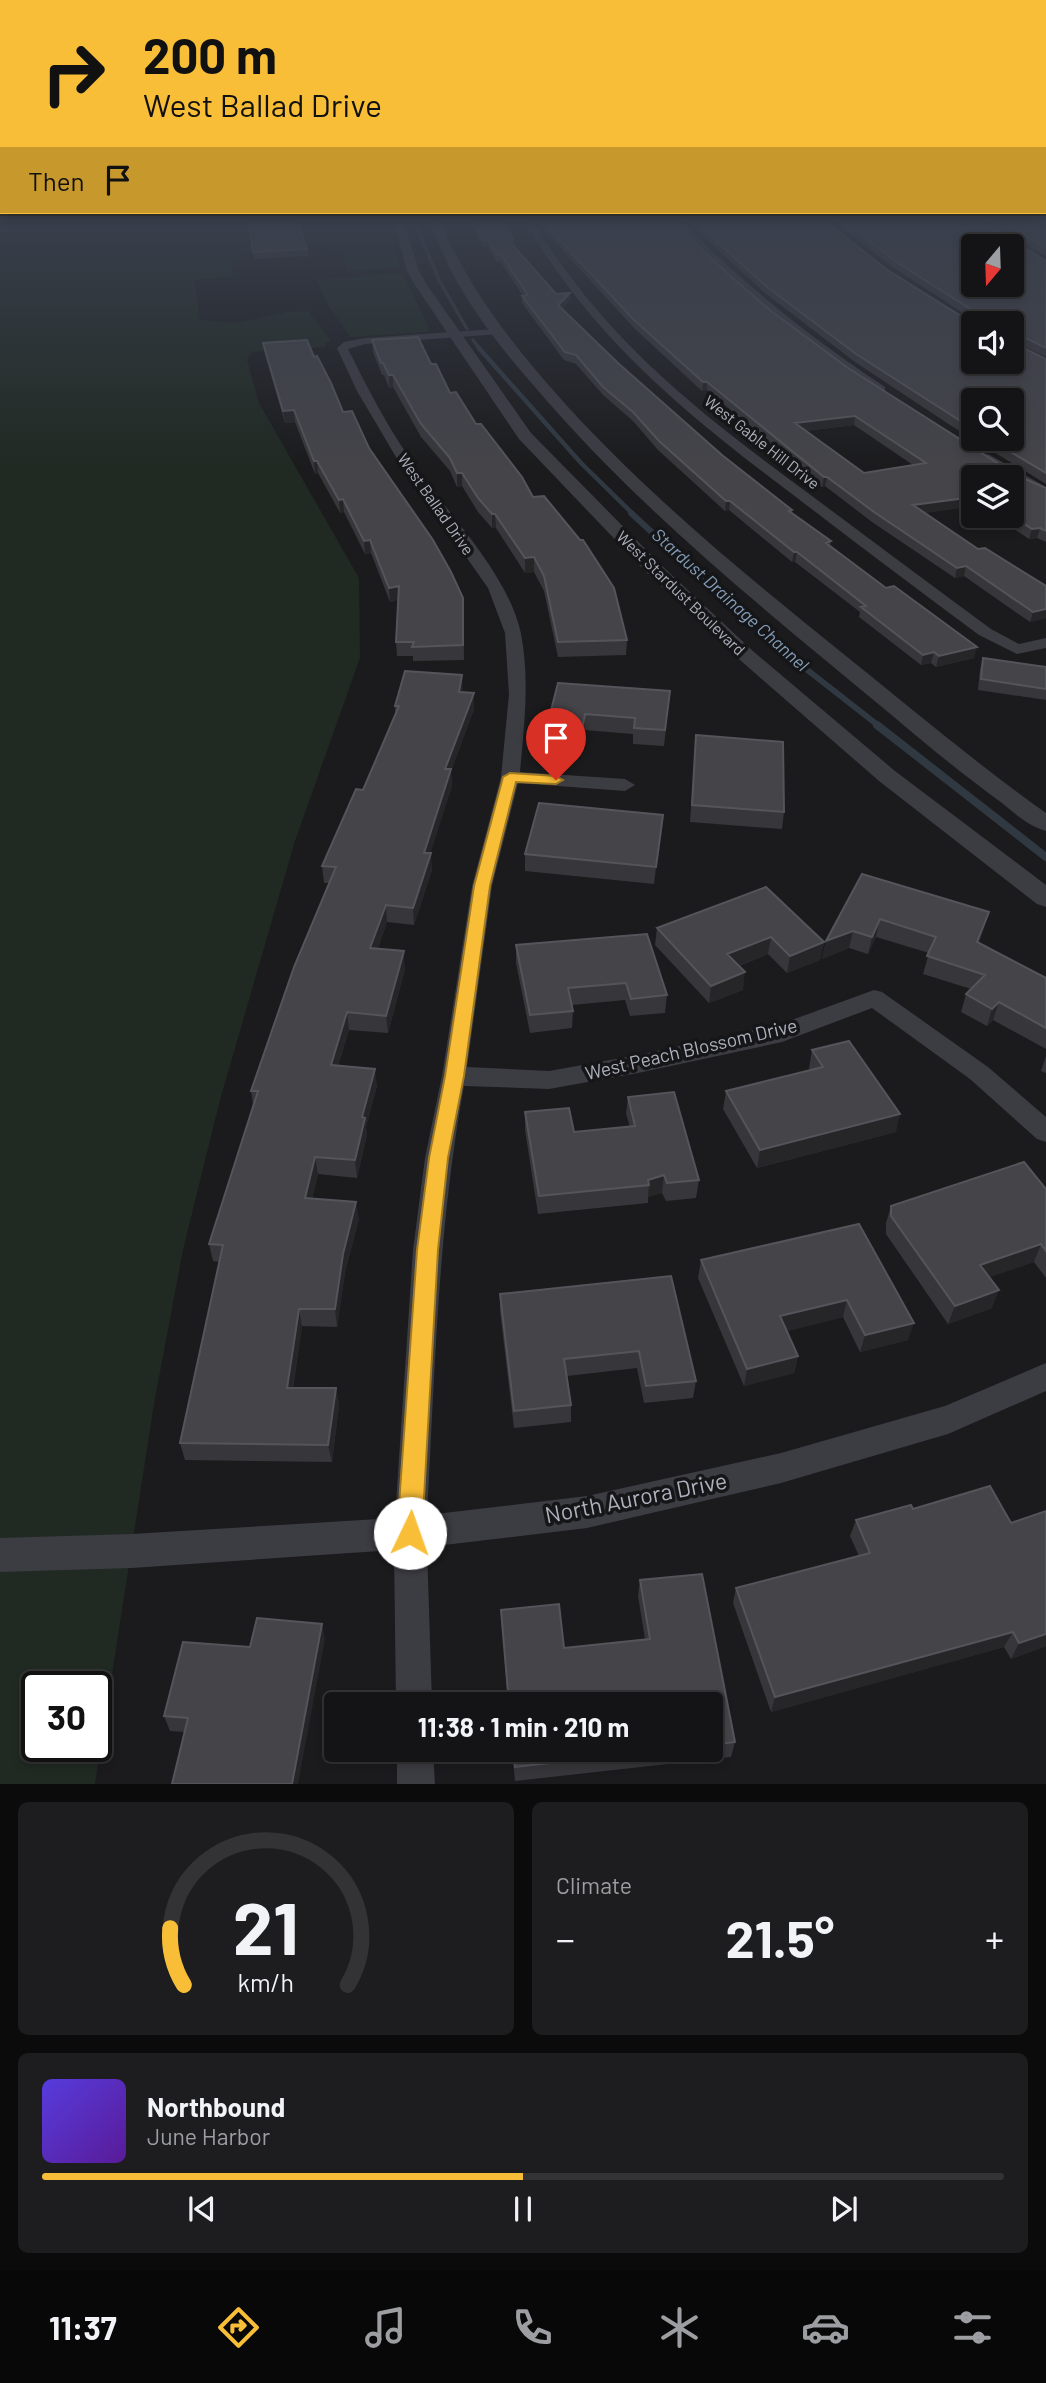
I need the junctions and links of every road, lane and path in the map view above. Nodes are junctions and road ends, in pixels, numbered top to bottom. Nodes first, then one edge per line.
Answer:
1 (433, 301) edge
2 (474, 301) edge
3 (585, 301) edge
4 (760, 301) edge
5 (496, 332) junction
6 (455, 335) junction
7 (891, 396) edge
8 (978, 451) edge
9 (1046, 493) edge
10 (1046, 643) edge
11 (510, 777) junction
12 (625, 785) dead end
13 (1046, 824) edge
14 (1046, 898) edge
15 (454, 1076) junction
16 (1046, 1132) edge
17 (1046, 1377) edge
18 (410, 1533) junction
19 (0, 1555) edge
20 (414, 1692) edge
21 (415, 1762) edge
22 (416, 1784) edge

1 - 6 street, West Stardust Boulevard
2 - 5 street
3 - 10 street, West Gable Hill Drive
4 - 7 street
5 - 6 street
5 - 13 street
6 - 11 street, West Ballad Drive
6 - 14 street, West Stardust Boulevard
8 - 9 street
11 - 12 street
11 - 15 street, West Ballad Drive
15 - 16 street, West Peach Blossom Drive
15 - 18 street, West Ballad Drive
17 - 18 street, North Aurora Drive
18 - 19 street, North Aurora Drive
18 - 20 street, West Ballad Drive
21 - 22 street

